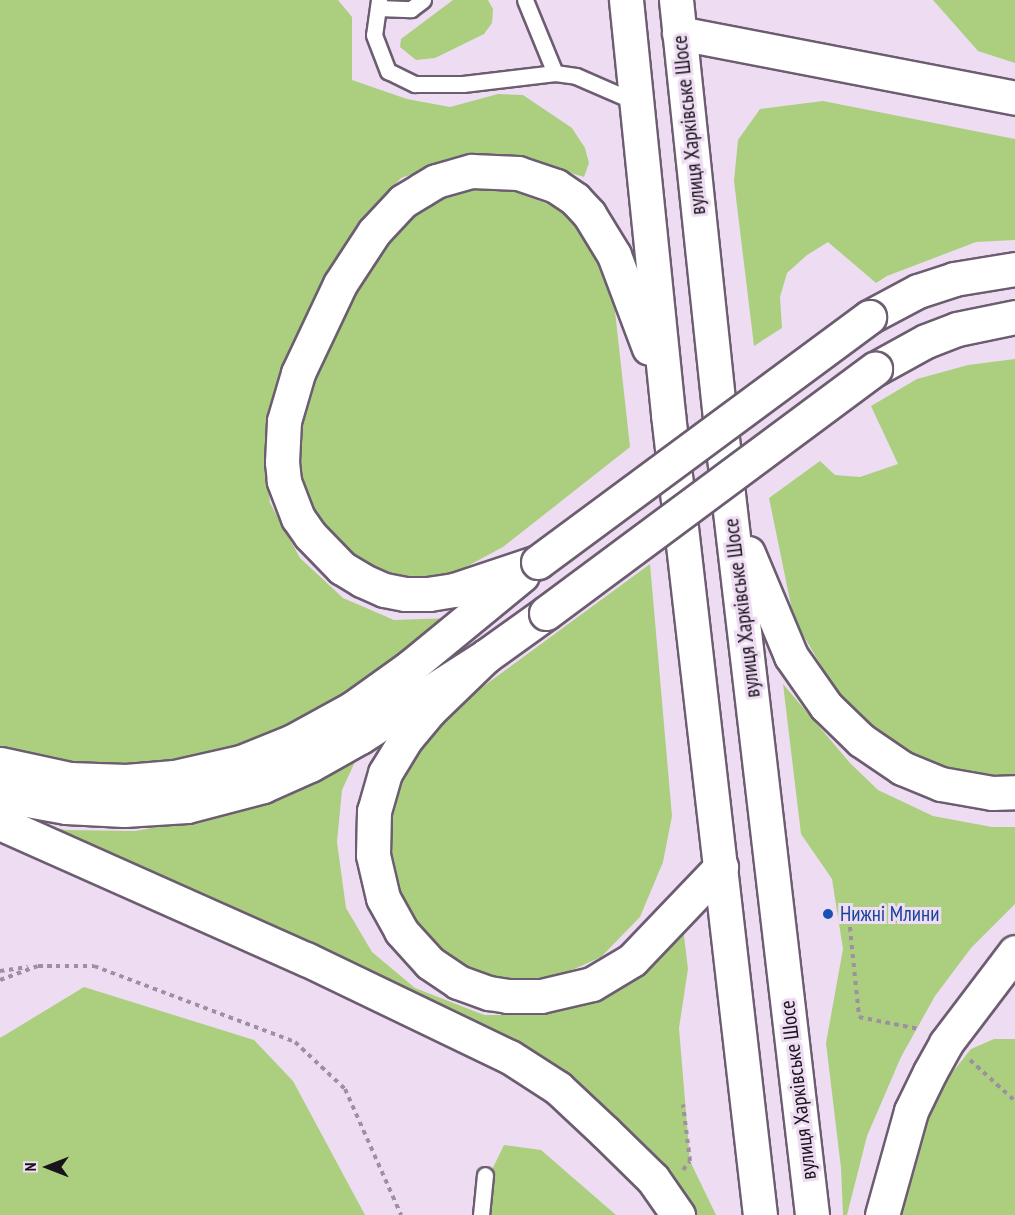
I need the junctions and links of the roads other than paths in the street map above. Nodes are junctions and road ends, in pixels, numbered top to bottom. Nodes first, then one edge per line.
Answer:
1 (423, 0) edge
2 (525, 0) edge
3 (626, 0) edge
4 (676, 0) edge
5 (378, 4) edge
6 (679, 33) junction
7 (555, 73) junction
8 (1015, 98) edge
9 (638, 103) junction
10 (1015, 268) edge
11 (1015, 317) edge
12 (668, 414) junction
13 (728, 494) junction
14 (537, 562) junction
15 (486, 656) junction
16 (0, 764) edge
17 (1015, 792) edge
18 (0, 795) edge
19 (0, 823) edge
20 (721, 867) junction
21 (1009, 972) edge
22 (485, 1175) dead end
23 (481, 1215) edge
24 (678, 1215) edge
25 (760, 1215) edge
26 (812, 1215) edge
27 (882, 1215) edge

1 - 5 lane
2 - 7 lane
3 - 9 highway
4 - 6 highway, вулиця Харківське Шосе
5 - 7 lane
6 - 8 highway
6 - 13 highway, вулиця Харківське Шосе
7 - 9 lane
9 - 12 highway
10 - 14 highway, bridge
11 - 15 highway, bridge
12 - 14 highway
12 - 20 highway
13 - 17 highway
13 - 26 highway, вулиця Харківське Шосе
14 - 16 highway
15 - 18 highway
15 - 20 highway
19 - 24 highway
20 - 25 highway
21 - 27 highway
22 - 23 lane

